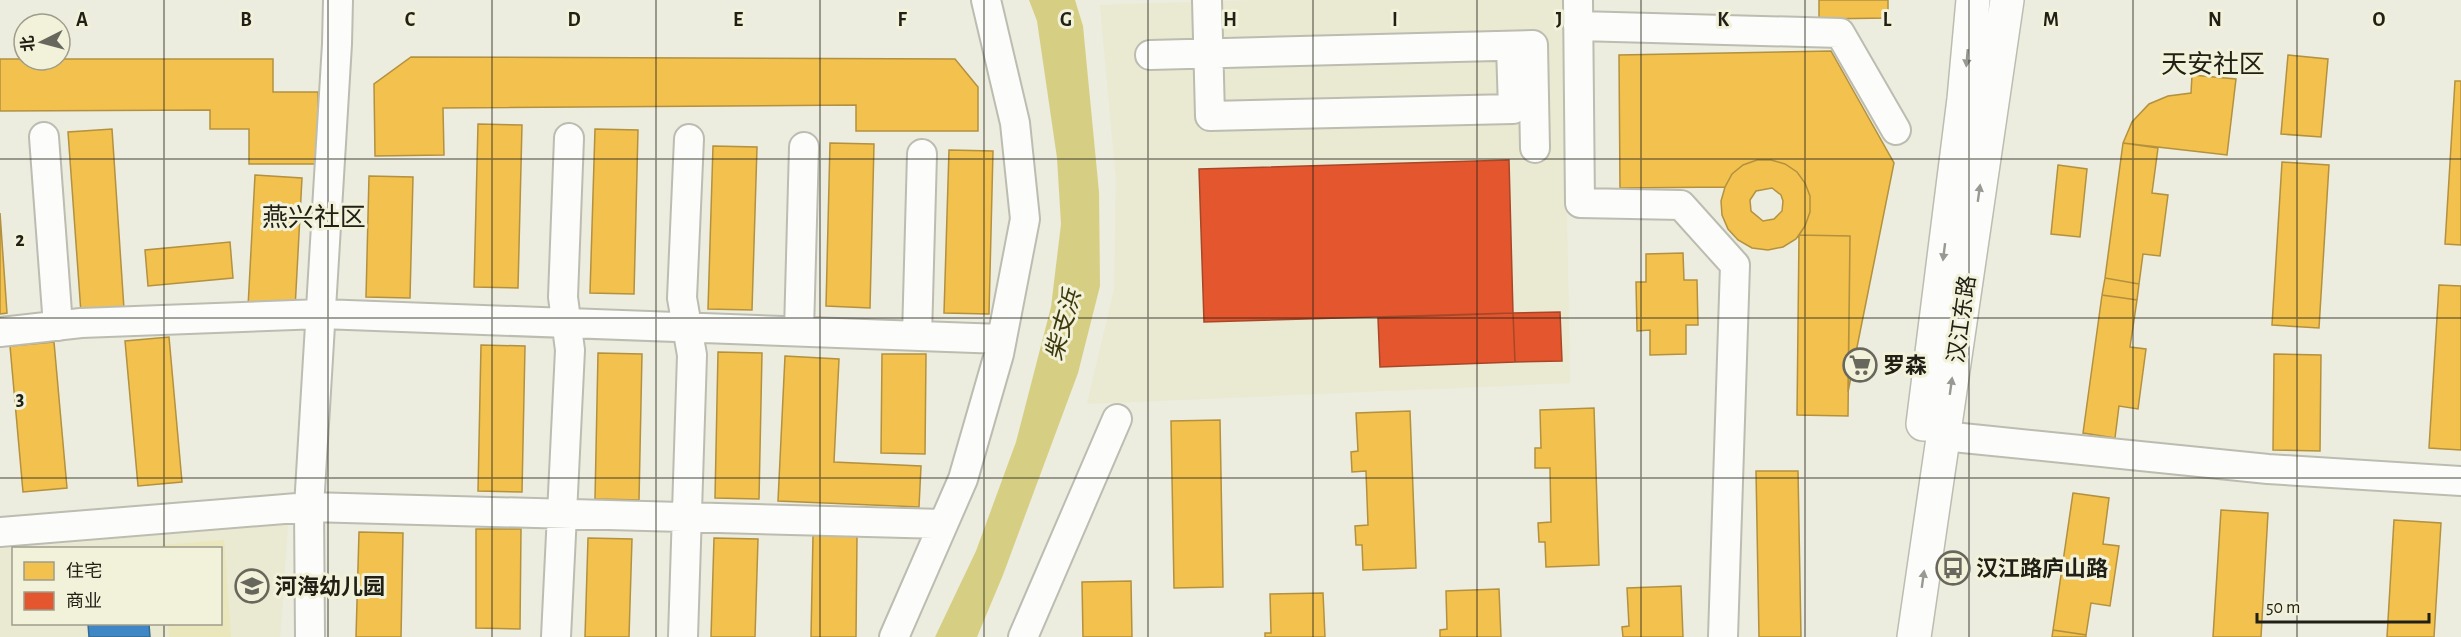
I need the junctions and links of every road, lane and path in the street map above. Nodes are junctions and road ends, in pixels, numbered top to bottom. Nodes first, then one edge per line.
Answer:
1 (338, 0) edge
2 (986, 0) edge
3 (1207, 0) edge
4 (1973, 0) edge
5 (2007, 0) edge
6 (1578, 13) edge
7 (1511, 46) junction
8 (1208, 53) junction
9 (1150, 55) dead end
10 (1896, 130) dead end
11 (44, 137) dead end
12 (569, 138) dead end
13 (689, 139) dead end
14 (804, 147) dead end
15 (1536, 148) dead end
16 (922, 154) dead end
17 (321, 314) junction
18 (566, 322) junction
19 (58, 326) junction
20 (687, 327) junction
21 (800, 331) junction
22 (0, 332) edge
23 (917, 336) junction
24 (1002, 339) junction
25 (1117, 419) dead end
26 (1943, 436) junction
27 (2461, 481) edge
28 (309, 507) junction
29 (562, 514) junction
30 (686, 517) junction
31 (943, 524) junction
32 (0, 532) edge
33 (310, 637) edge
34 (556, 637) edge
35 (683, 637) edge
36 (894, 637) edge
37 (1023, 637) edge
38 (1723, 637) edge
39 (1892, 637) edge
40 (1914, 637) edge

1 - 17 lane
2 - 24 lane
3 - 8 lane
4 -> 39 main road, 汉江东路
26 -> 5 main road, 汉江东路
6 - 10 lane
6 - 38 lane
7 - 8 lane
7 - 8 lane
7 - 15 lane
8 - 9 lane
11 - 19 lane
12 - 18 lane
13 - 20 lane
14 - 21 lane
16 - 23 lane
17 - 18 lane
17 - 19 lane
17 - 28 lane
18 - 20 lane
18 - 29 lane
19 - 22 lane
20 - 21 lane
20 - 30 lane
21 - 23 lane
23 - 24 lane
24 - 31 lane
25 - 37 lane
26 - 27 lane
40 -> 26 main road, 汉江东路
28 - 29 lane
28 - 32 lane
28 - 33 lane
29 - 30 lane
29 - 34 lane
30 - 31 lane
30 - 35 lane
31 - 36 lane

